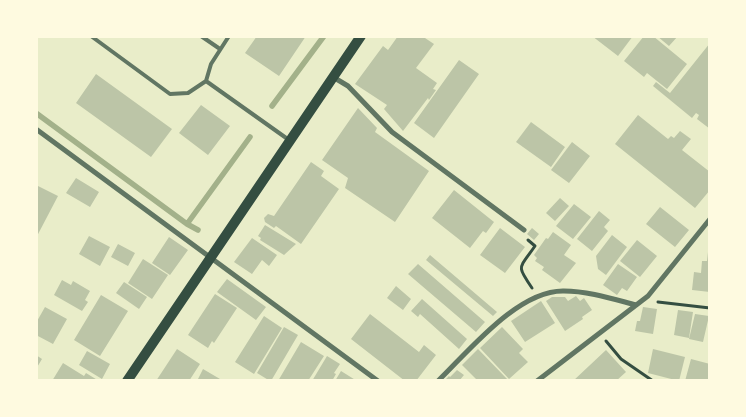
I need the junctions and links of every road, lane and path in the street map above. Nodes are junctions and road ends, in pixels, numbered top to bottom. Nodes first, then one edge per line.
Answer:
1 (91, 36) edge
2 (201, 36) edge
3 (230, 36) edge
4 (361, 36) edge
5 (220, 49) junction
6 (332, 77) junction
7 (206, 81) junction
8 (36, 128) edge
9 (289, 140) junction
10 (710, 219) edge
11 (524, 230) joint
12 (210, 258) junction
13 (538, 297) junction
14 (643, 300) junction
15 (636, 305) junction
16 (710, 308) edge
17 (600, 333) junction
18 (127, 381) edge
19 (378, 381) edge
20 (438, 381) edge
21 (537, 381) edge
22 (653, 381) edge

1 - 7 lane
2 - 5 lane
3 - 5 lane
4 - 6 main road
5 - 7 lane
6 - 9 main road
6 - 11 street
7 - 9 lane
8 - 12 street
9 - 12 main road
10 - 14 street
11 - 13 path
12 - 18 main road
12 - 19 street
13 - 15 street
13 - 20 street
14 - 15 street
14 - 16 path
15 - 17 street
17 - 21 street
17 - 22 path

